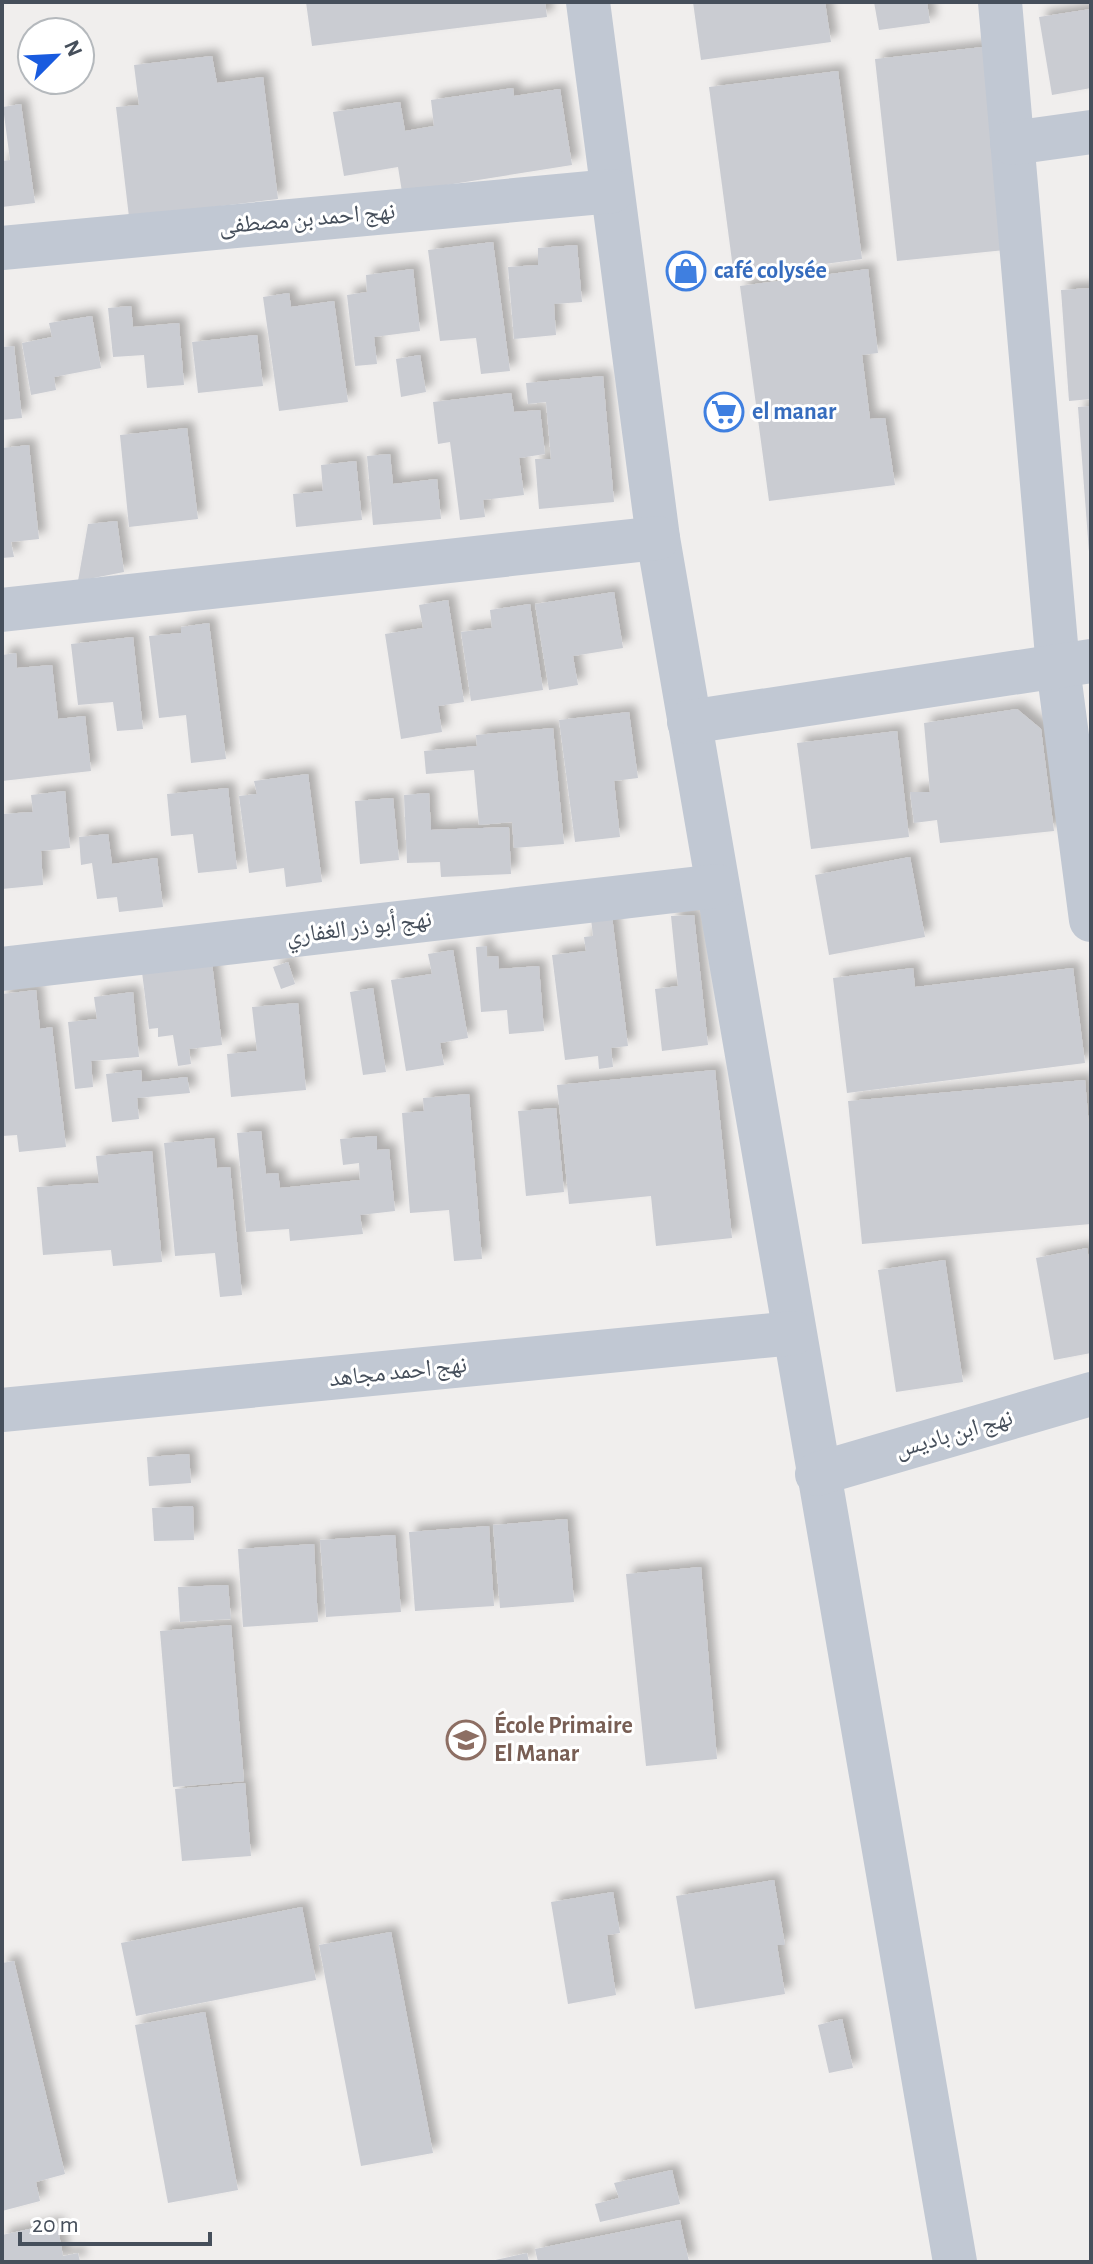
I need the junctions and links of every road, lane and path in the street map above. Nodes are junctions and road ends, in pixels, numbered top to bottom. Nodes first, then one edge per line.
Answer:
1 (588, 2) edge
2 (1000, 2) edge
3 (1091, 132) edge
4 (1012, 143) junction
5 (612, 191) junction
6 (2, 248) edge
7 (658, 538) junction
8 (2, 610) edge
9 (1074, 664) edge
10 (689, 722) junction
11 (717, 886) junction
12 (1091, 920) edge
13 (2, 969) edge
14 (794, 1333) junction
15 (1091, 1394) edge
16 (2, 1410) edge
17 (817, 1474) junction
18 (955, 2262) edge

1 - 5 street
2 - 4 street
3 - 4 street
4 - 9 street
5 - 6 street, نهج احمد بن مصطفى
5 - 7 street
7 - 8 street
7 - 10 street
9 - 10 street
9 - 12 street
10 - 11 street
11 - 13 street, نهج أبو ذر الغفاري
11 - 14 street
14 - 16 street, نهج احمد مجاهد
14 - 17 street
15 - 17 street, نهج ابن باديس
17 - 18 street

